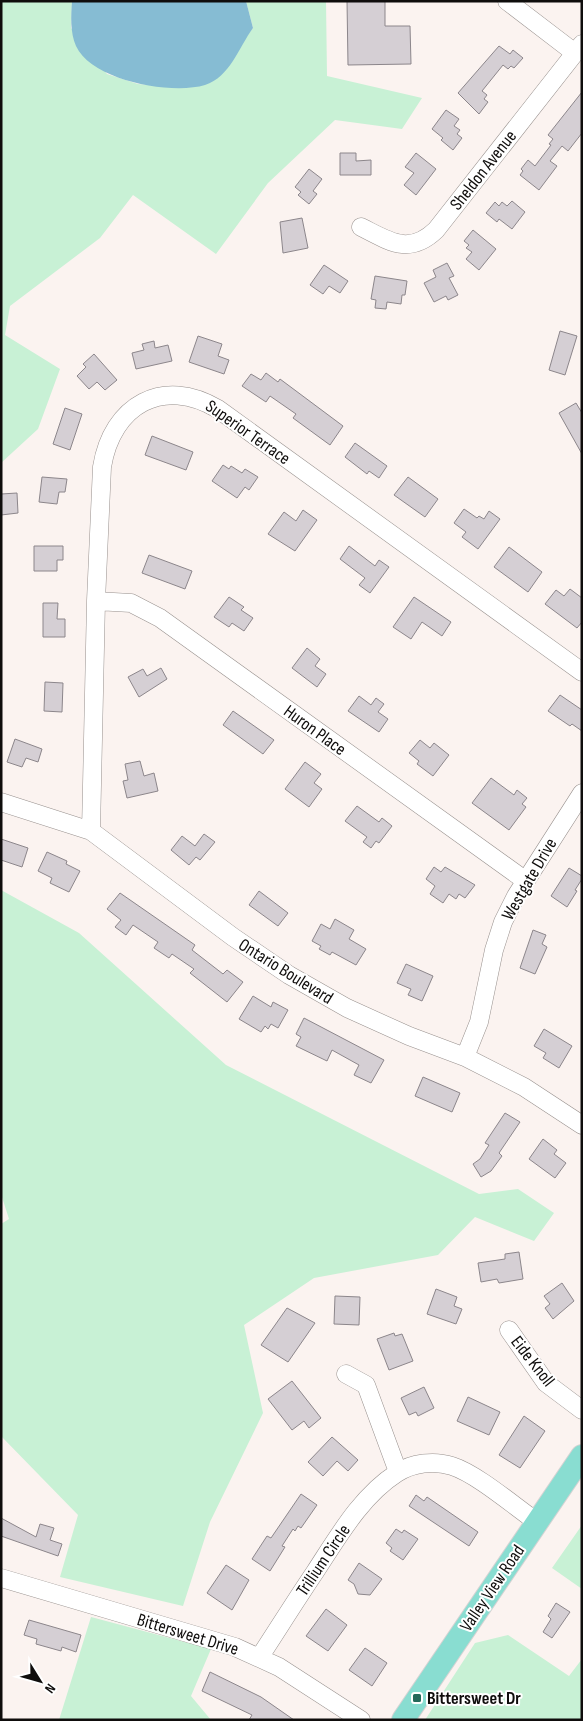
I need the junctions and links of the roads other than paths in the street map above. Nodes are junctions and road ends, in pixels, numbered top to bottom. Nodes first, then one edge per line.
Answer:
1 (507, 1) edge
2 (578, 49) edge
3 (361, 227) dead end
4 (96, 601) junction
5 (582, 672) edge
6 (582, 794) edge
7 (1, 802) edge
8 (91, 831) junction
9 (526, 881) junction
10 (465, 1057) junction
11 (582, 1125) edge
12 (509, 1330) dead end
13 (346, 1374) dead end
14 (582, 1410) edge
15 (582, 1456) edge
16 (398, 1472) junction
17 (537, 1522) junction
18 (1, 1578) edge
19 (259, 1658) junction
20 (361, 1720) edge
21 (403, 1720) edge

1 - 2 street
2 - 3 street, Sheldon Avenue
4 - 5 street, Superior Terrace
4 - 8 street, Superior Terrace
4 - 9 street, Huron Place
6 - 9 street, Westgate Drive
7 - 8 street, Ontario Boulevard
8 - 10 street, Ontario Boulevard
9 - 10 street, Westgate Drive
10 - 11 street, Ontario Boulevard
12 - 14 street, Eide Knoll
13 - 16 street
15 - 17 main road, Valley View Road
16 - 17 street, Trillium Circle
16 - 19 street, Trillium Circle
17 - 21 main road, Valley View Road
18 - 19 street, Bittersweet Drive
19 - 20 street, Bittersweet Drive

